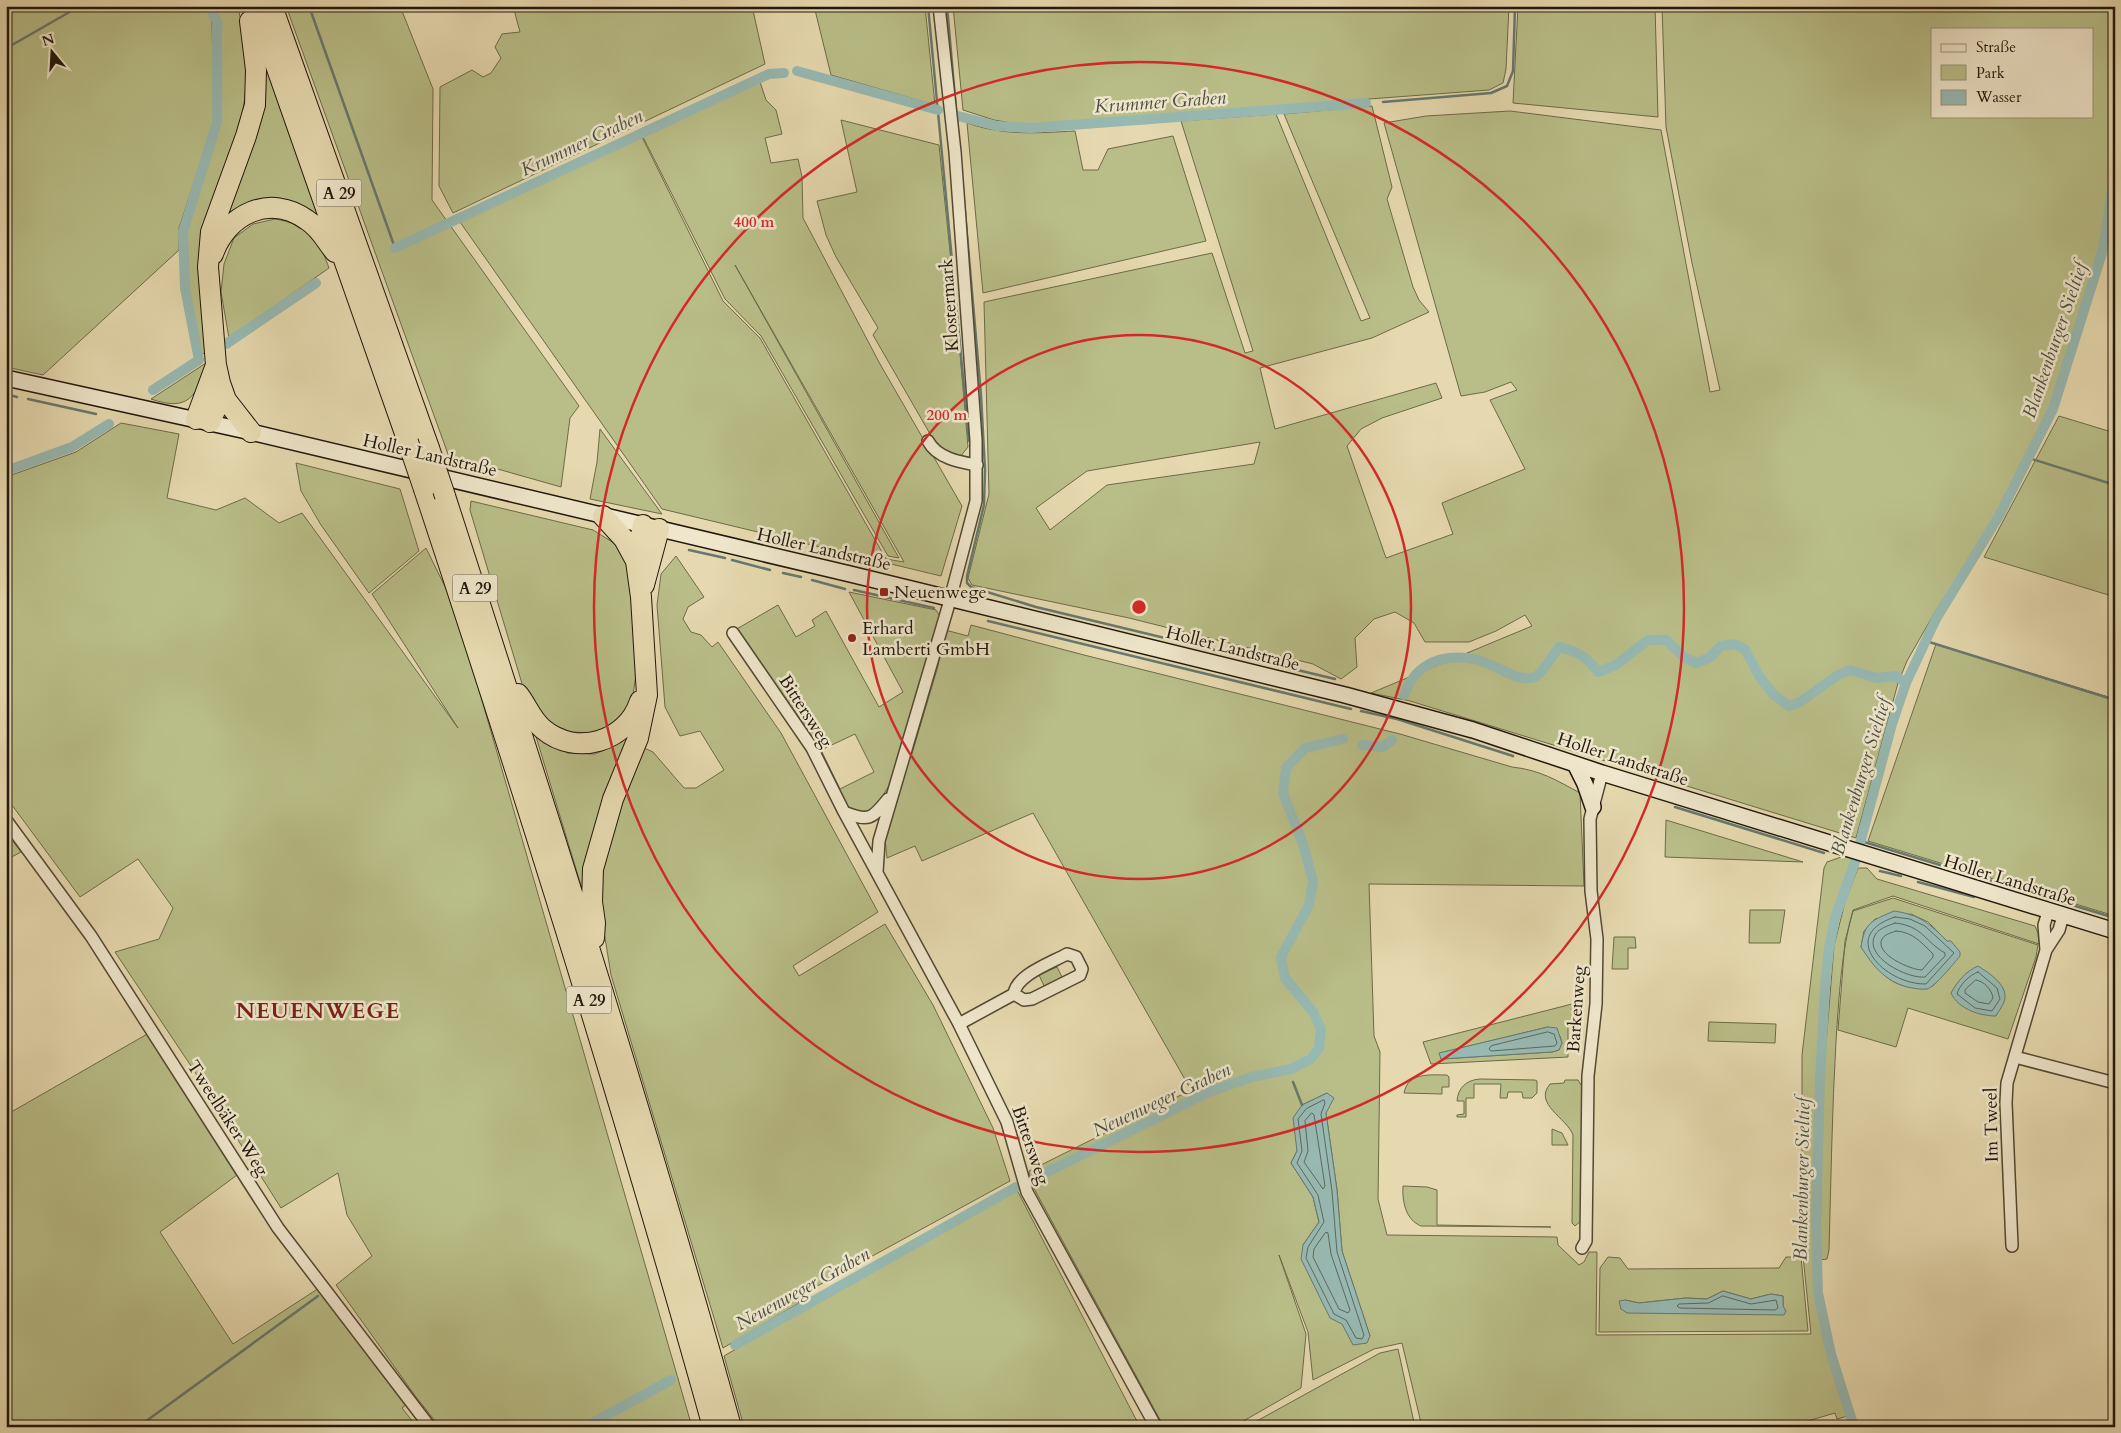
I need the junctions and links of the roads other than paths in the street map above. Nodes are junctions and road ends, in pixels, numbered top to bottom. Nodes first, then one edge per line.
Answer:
1 (250, 6) edge
2 (255, 6) edge
3 (272, 6) edge
4 (940, 6) edge
5 (347, 266) junction
6 (208, 267) junction
7 (218, 374) junction
8 (6, 378) edge
9 (203, 420) junction
10 (252, 432) junction
11 (928, 441) dead end
12 (977, 465) junction
13 (603, 516) junction
14 (651, 527) junction
15 (636, 561) junction
16 (641, 597) junction
17 (951, 598) junction
18 (733, 633) dead end
19 (647, 680) junction
20 (505, 681) junction
21 (1575, 764) junction
22 (1602, 773) junction
23 (892, 794) junction
24 (1593, 807) junction
25 (844, 812) junction
26 (6, 820) edge
27 (876, 872) junction
28 (2055, 914) junction
29 (2115, 931) edge
30 (593, 956) junction
31 (1014, 994) junction
32 (959, 1024) junction
33 (2015, 1057) junction
34 (2115, 1083) edge
35 (2012, 1246) dead end
36 (1582, 1248) dead end
37 (430, 1427) edge
38 (713, 1427) edge
39 (731, 1427) edge
40 (1156, 1427) edge

1 - 6 highway
2 - 5 highway, A 29
3 - 20 highway, A 29, bridge
4 - 12 street, Klostermark
5 - 6 highway
5 - 38 highway, A 29, bridge
6 - 7 highway
7 - 9 highway
7 - 10 highway
8 - 9 main road, Holler Landstraße
9 - 10 main road, Holler Landstraße
10 - 13 main road, Holler Landstraße
11 - 12 street
12 - 17 street, Klostermark
13 - 14 main road, Holler Landstraße
13 - 15 highway
14 - 15 highway
14 - 16 highway
14 - 17 main road, Holler Landstraße
15 - 16 highway
16 - 19 highway
17 - 21 main road, Holler Landstraße
17 - 23 street
18 - 25 street, Bittersweg
19 - 20 highway
19 - 30 highway
20 - 30 highway, A 29
21 - 22 main road, Holler Landstraße
21 - 24 main road
22 - 24 street, Barkenweg
22 - 28 main road, Holler Landstraße
23 - 25 street
23 - 27 street
24 - 36 street, Barkenweg
25 - 27 street, Bittersweg
26 - 37 street, Tweelbäker Weg
27 - 32 street, Bittersweg
28 - 29 main road, Holler Landstraße
28 - 33 street, Im Tweel
30 - 39 highway, A 29
31 - 31 street
31 - 32 street
32 - 40 street, Bittersweg
33 - 34 street
33 - 35 street, Im Tweel

